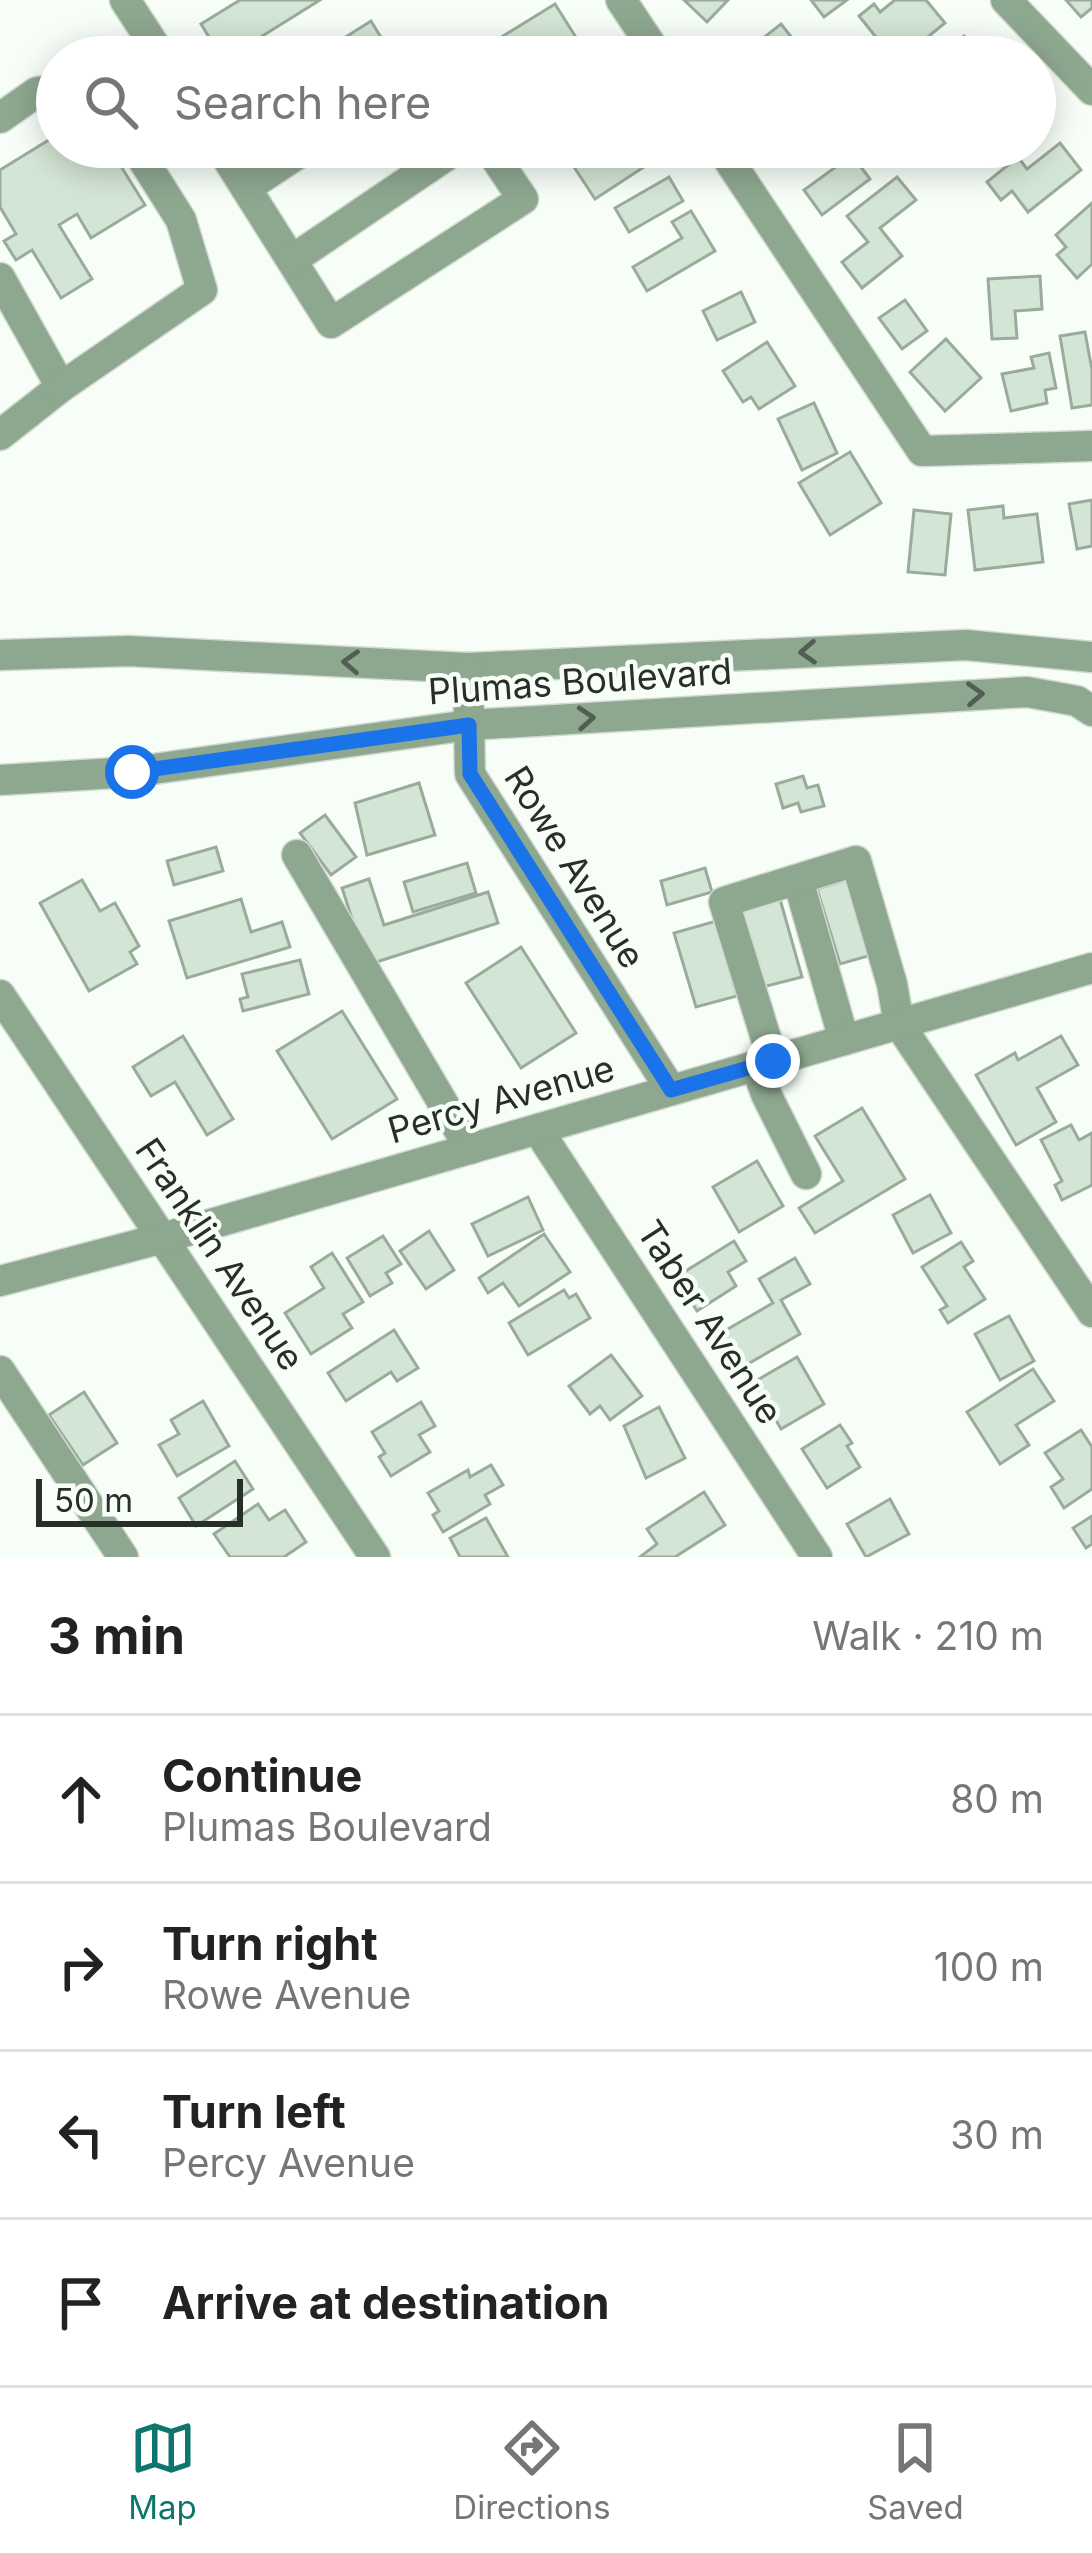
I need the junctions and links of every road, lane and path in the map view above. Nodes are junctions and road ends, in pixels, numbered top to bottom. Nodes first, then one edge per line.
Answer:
1 (125, 0) edge
2 (621, 0) edge
3 (1006, 0) edge
4 (148, 36) edge
5 (645, 36) edge
6 (1040, 36) edge
7 (1056, 52) edge
8 (1092, 90) edge
9 (36, 93) edge
10 (0, 118) edge
11 (148, 168) edge
12 (233, 168) edge
13 (276, 168) edge
14 (428, 168) edge
15 (502, 168) edge
16 (734, 168) edge
17 (246, 188) junction
18 (292, 260) junction
19 (0, 278) edge
20 (61, 387) junction
21 (0, 435) edge
22 (1092, 446) edge
23 (0, 655) edge
24 (1092, 657) edge
25 (468, 668) junction
26 (1092, 711) edge
27 (469, 725) junction
28 (0, 780) edge
29 (297, 855) dead end
30 (799, 880) junction
31 (1092, 968) edge
32 (0, 995) edge
33 (899, 1024) junction
34 (844, 1040) junction
35 (765, 1063) junction
36 (671, 1090) junction
37 (538, 1130) junction
38 (470, 1149) junction
39 (806, 1174) dead end
40 (163, 1238) junction
41 (0, 1281) edge
42 (1092, 1312) edge
43 (0, 1371) edge
44 (124, 1557) edge
45 (375, 1557) edge
46 (818, 1557) edge

1 - 4 street
2 - 5 street
3 - 6 street
7 - 8 street
9 - 10 street
11 - 20 street
12 - 17 street
13 - 17 street
14 - 18 street
15 - 18 street
16 - 22 street
17 - 18 street
19 - 20 street
20 - 21 street
25 -> 23 street, Plumas Boulevard
24 -> 25 street, Plumas Boulevard
25 - 27 street, Rowe Avenue
27 -> 26 street, Plumas Boulevard
27 - 28 street, Plumas Boulevard
27 - 36 street, Rowe Avenue
29 - 38 street
30 - 33 street
30 - 34 street
30 - 35 street
31 - 33 street, Percy Avenue
32 - 40 street, Franklin Avenue
33 - 34 street, Percy Avenue
33 - 42 street
34 - 35 street, Percy Avenue
35 - 36 street, Percy Avenue
35 - 39 street
36 - 37 street, Percy Avenue
37 - 38 street, Percy Avenue
37 - 46 street, Taber Avenue
38 - 40 street, Percy Avenue
40 - 41 street, Percy Avenue
40 - 45 street, Franklin Avenue
43 - 44 street

